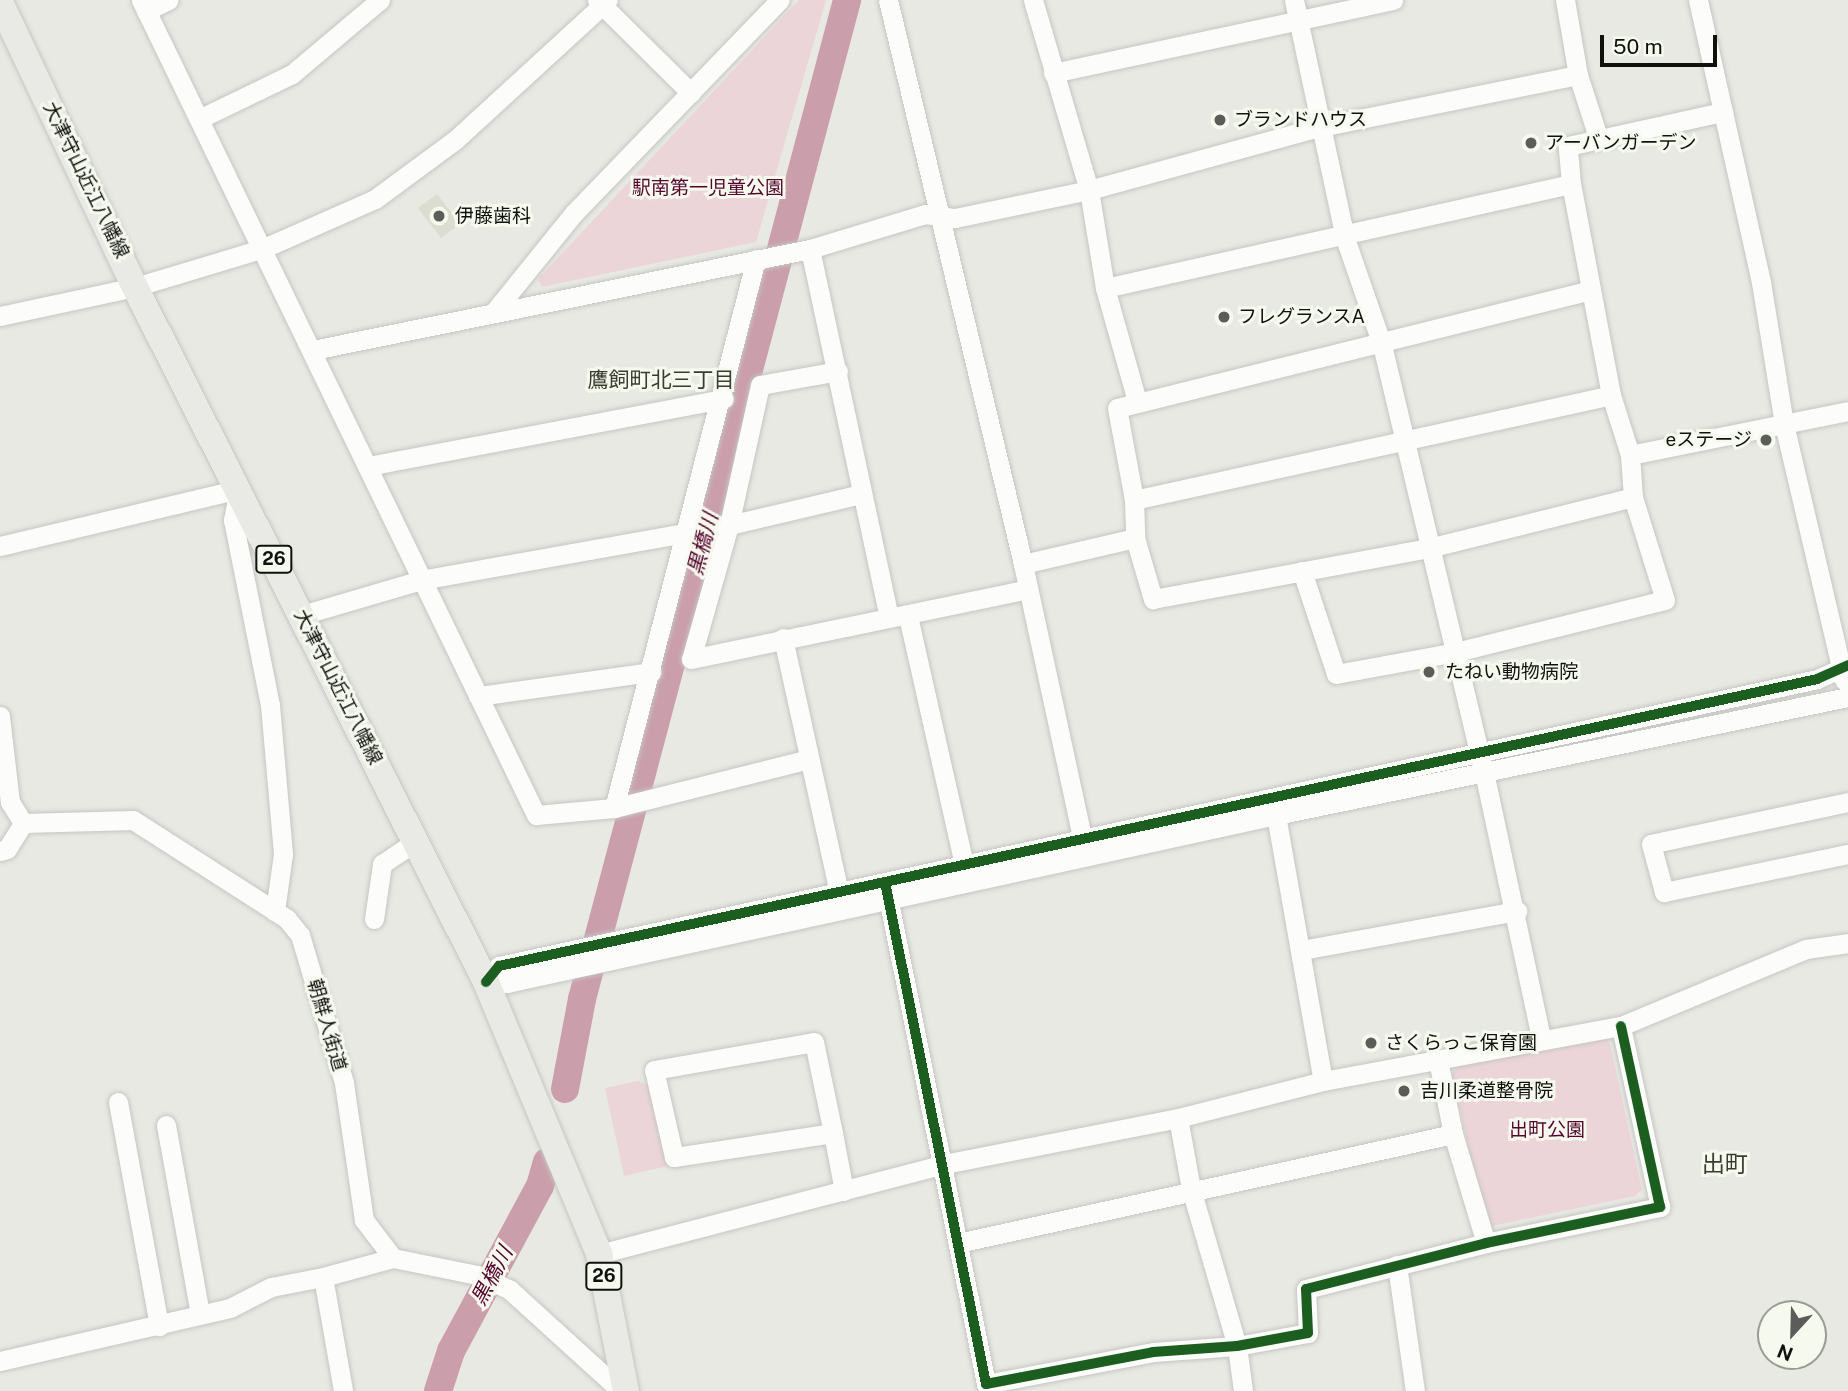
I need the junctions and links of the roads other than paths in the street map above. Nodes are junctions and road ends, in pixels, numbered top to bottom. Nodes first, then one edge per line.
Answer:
1 (169, 0) edge
2 (380, 0) edge
3 (780, 0) edge
4 (888, 0) edge
5 (1033, 0) edge
6 (1294, 0) edge
7 (1394, 0) edge
8 (1565, 0) edge
9 (1698, 0) edge
10 (0, 2) edge
11 (603, 2) edge
12 (144, 6) edge
13 (1300, 21) junction
14 (1053, 73) junction
15 (1578, 75) junction
16 (691, 93) junction
17 (1723, 112) junction
18 (199, 119) junction
19 (1320, 127) junction
20 (1599, 140) junction
21 (1570, 184) junction
22 (1089, 190) junction
23 (942, 218) junction
24 (1345, 238) junction
25 (264, 248) junction
26 (810, 249) junction
27 (759, 259) junction
28 (135, 287) junction
29 (1105, 288) junction
30 (1591, 290) junction
31 (494, 312) junction
32 (0, 316) edge
33 (1382, 345) junction
34 (313, 350) junction
35 (838, 371) junction
36 (1611, 395) junction
37 (724, 399) junction
38 (1137, 401) junction
39 (1848, 411) edge
40 (1784, 424) junction
41 (1405, 442) junction
42 (1630, 455) junction
43 (368, 466) junction
44 (239, 489) junction
45 (861, 494) junction
46 (1633, 497) junction
47 (1134, 500) junction
48 (729, 524) junction
49 (688, 530) junction
50 (1135, 538) junction
51 (0, 546) edge
52 (1429, 548) junction
53 (1023, 564) junction
54 (1302, 571) junction
55 (421, 580) junction
56 (1028, 589) junction
57 (302, 615) junction
58 (898, 617) junction
59 (783, 638) junction
60 (1456, 652) junction
61 (1845, 666) edge
62 (651, 672) junction
63 (478, 696) junction
64 (1848, 698) edge
65 (0, 716) edge
66 (1479, 752) junction
67 (809, 759) junction
68 (1485, 772) junction
69 (1848, 802) edge
70 (614, 808) junction
71 (1276, 814) junction
72 (23, 822) junction
73 (1082, 839) junction
74 (416, 841) junction
75 (0, 851) edge
76 (1848, 854) edge
77 (1086, 859) junction
78 (964, 865) junction
79 (888, 891) junction
80 (839, 892) junction
81 (275, 911) junction
82 (1517, 911) junction
83 (374, 919) dead end
84 (1848, 943) edge
85 (620, 949) junction
86 (1302, 950) junction
87 (486, 982) junction
88 (1621, 1026) junction
89 (1541, 1039) junction
90 (1438, 1060) junction
91 (1323, 1081) junction
92 (118, 1102) dead end
93 (1178, 1118) junction
94 (166, 1125) dead end
95 (833, 1133) junction
96 (1453, 1135) junction
97 (944, 1164) junction
98 (1191, 1189) junction
99 (844, 1191) junction
100 (1486, 1243) junction
101 (958, 1244) junction
102 (599, 1254) junction
103 (393, 1258) junction
104 (1396, 1265) junction
105 (323, 1277) junction
106 (200, 1314) junction
107 (159, 1326) junction
108 (1237, 1346) junction
109 (0, 1361) edge
110 (343, 1391) edge
111 (624, 1391) edge
112 (1243, 1391) edge
113 (1415, 1391) edge

1 - 12 street
2 - 18 street
3 - 16 street
4 - 23 street
5 - 14 street
6 - 13 street
7 - 13 street
8 - 15 street
9 - 17 street
10 - 28 main road, 大津守山近江八幡線 / 26
11 - 16 street
11 - 25 street
12 - 18 street
13 - 14 street
13 - 19 street
14 - 22 street
15 - 19 street
15 - 20 street
16 - 31 street
17 - 20 street
17 - 40 street
18 - 25 street
19 - 22 street
19 - 24 street
20 - 21 street
21 - 24 street
21 - 30 street
22 - 23 street
22 - 29 street
23 - 26 street
23 - 53 street
24 - 29 street
24 - 33 street
25 - 28 street
25 - 34 street
26 - 27 street
26 - 35 street
27 - 31 street
27 - 37 street
28 - 32 street
28 - 44 main road, 大津守山近江八幡線 / 26
29 - 38 street
30 - 33 street
30 - 36 street
31 - 34 street
33 - 38 street
33 - 41 street
34 - 43 street
35 - 45 street
35 - 48 street
36 - 41 street
36 - 42 street
37 - 43 street
37 - 49 street
38 - 47 street
39 - 40 street
40 - 42 street
40 - 61 street
41 - 47 street
41 - 52 street
42 - 46 street
43 - 55 street
44 - 51 street
44 - 57 main road, 大津守山近江八幡線 / 26
44 - 81 street
45 - 48 street
45 - 58 street
46 - 52 street
46 - 60 street
47 - 50 street
48 - 49 street
48 - 59 street
49 - 55 street
49 - 62 street
50 - 53 street
50 - 54 street
52 - 54 street
52 - 60 street
53 - 56 street
54 - 60 street
55 - 57 street
55 - 63 street
56 - 58 street
56 - 73 street
57 - 74 main road, 大津守山近江八幡線 / 26
58 - 59 street
58 - 78 street
59 - 67 street
60 - 66 street
61 - 64 street
61 - 66 street
62 - 63 street
62 - 70 street
63 - 70 street
64 - 68 street
65 - 72 street
66 - 68 street
66 - 73 street
67 - 70 street
67 - 80 street
68 - 71 street
68 - 82 street
69 - 76 street
71 - 77 street
71 - 86 street
72 - 75 street
72 - 81 street, 朝鮮人街道
73 - 77 street
73 - 78 street
74 - 83 street
74 - 87 main road, 大津守山近江八幡線 / 26
77 - 79 street
78 - 79 street
79 - 80 street
79 - 85 street
79 - 97 street
80 - 85 street
81 - 103 street, 朝鮮人街道
82 - 86 street
82 - 89 street
84 - 88 street
85 - 87 street
85 - 87 street
86 - 91 street
87 - 102 main road, 大津守山近江八幡線 / 26
88 - 89 street
88 - 100 street
89 - 90 street
90 - 91 street
90 - 96 street
91 - 93 street
92 - 107 street
93 - 97 street
93 - 98 street
94 - 106 street
95 - 95 street
95 - 99 street
96 - 98 street
96 - 100 street
97 - 99 street
97 - 101 street
98 - 101 street
98 - 108 street
99 - 102 street
100 - 104 street
101 - 108 street
102 - 111 main road, 大津守山近江八幡線 / 26
103 - 105 street
103 - 111 street
104 - 108 street
104 - 113 street
105 - 106 street
105 - 110 street
106 - 107 street
107 - 109 street
108 - 112 street

